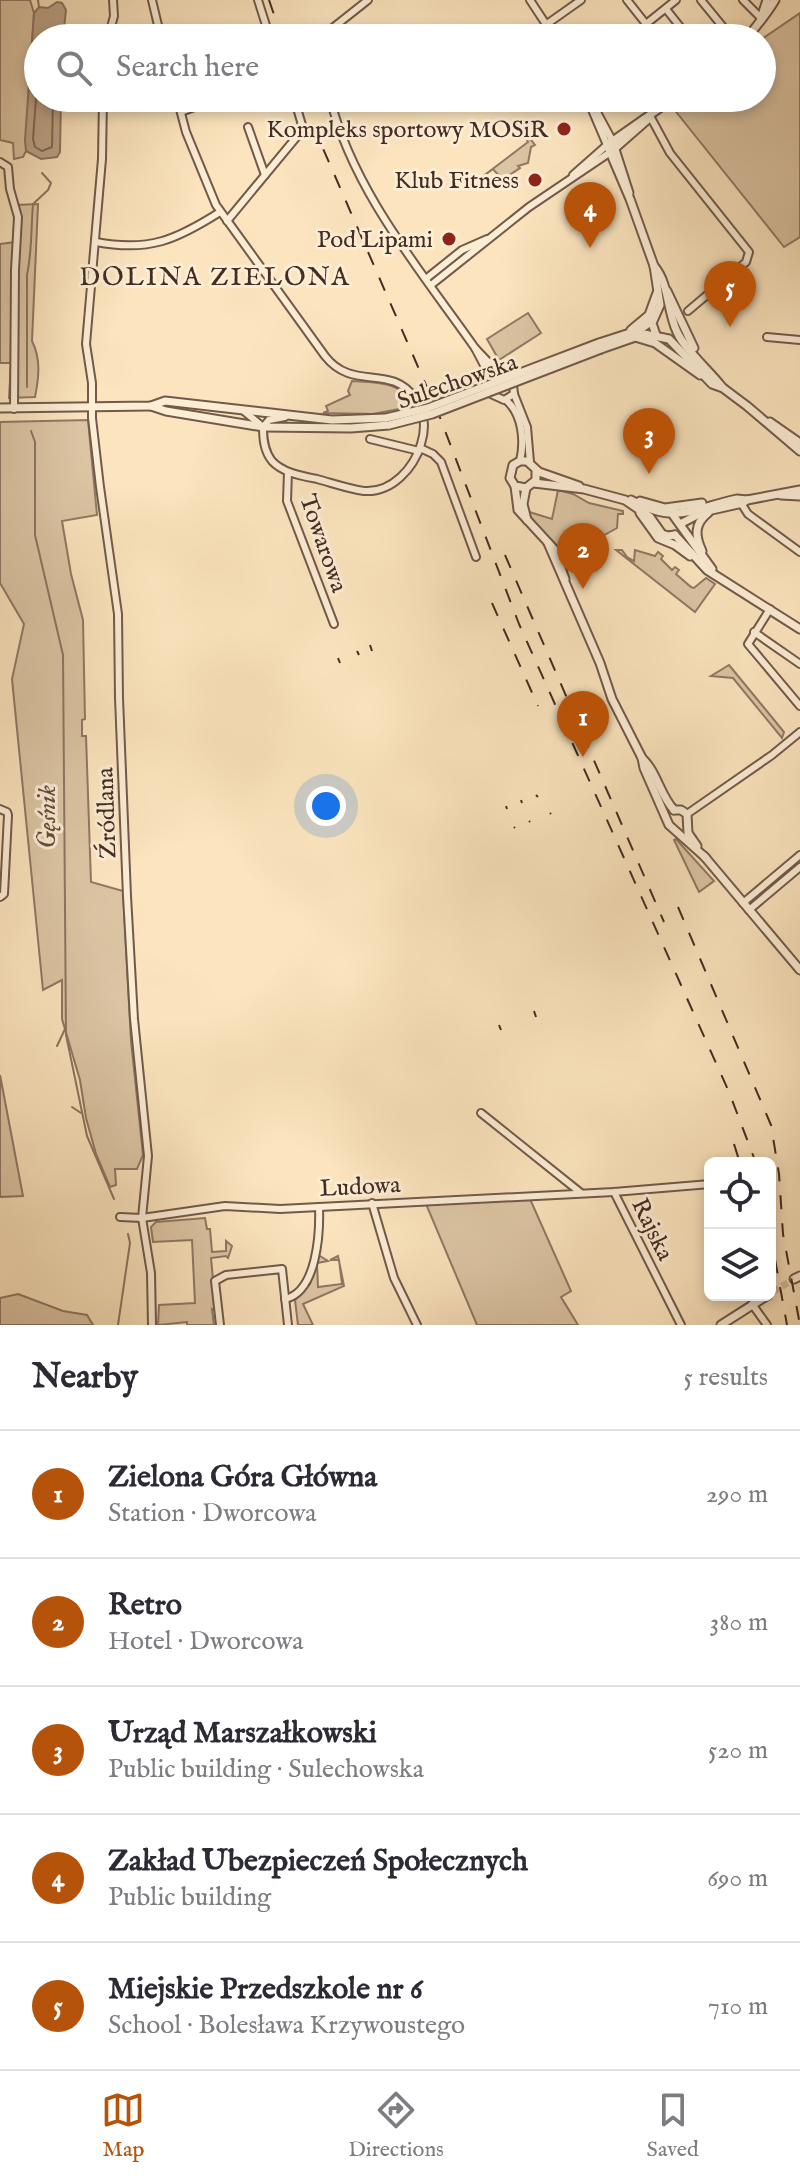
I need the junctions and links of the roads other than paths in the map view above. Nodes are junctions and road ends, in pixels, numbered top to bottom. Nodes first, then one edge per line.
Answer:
1 (113, 0) edge
2 (152, 0) edge
3 (258, 0) edge
4 (368, 0) edge
5 (530, 0) edge
6 (581, 0) edge
7 (627, 0) edge
8 (676, 0) edge
9 (701, 0) edge
10 (743, 0) edge
11 (767, 0) edge
12 (775, 0) edge
13 (666, 9) junction
14 (761, 18) junction
15 (112, 24) edge
16 (158, 24) edge
17 (266, 24) edge
18 (338, 24) edge
19 (547, 24) joint
20 (646, 24) joint
21 (678, 24) edge
22 (721, 24) edge
23 (757, 24) edge
24 (103, 112) edge
25 (181, 112) edge
26 (298, 112) edge
27 (334, 112) edge
28 (595, 112) edge
29 (656, 112) edge
30 (649, 117) junction
31 (248, 127) dead end
32 (611, 146) junction
33 (0, 162) edge
34 (265, 175) junction
35 (220, 212) junction
36 (227, 221) junction
37 (96, 242) junction
38 (429, 281) junction
39 (662, 289) junction
40 (688, 311) dead end
41 (671, 316) junction
42 (655, 318) junction
43 (675, 327) junction
44 (632, 334) junction
45 (659, 336) junction
46 (767, 337) dead end
47 (800, 340) edge
48 (475, 348) junction
49 (698, 358) junction
50 (496, 370) junction
51 (488, 375) junction
52 (705, 378) junction
53 (723, 388) junction
54 (514, 394) junction
55 (506, 400) junction
56 (151, 406) junction
57 (92, 407) junction
58 (0, 408) edge
59 (14, 409) junction
60 (242, 410) junction
61 (292, 416) junction
62 (761, 417) junction
63 (387, 422) junction
64 (263, 427) junction
65 (370, 439) dead end
66 (800, 443) edge
67 (420, 450) junction
68 (800, 451) edge
69 (520, 461) junction
70 (533, 466) junction
71 (288, 472) junction
72 (530, 485) junction
73 (515, 486) junction
74 (584, 489) junction
75 (800, 490) edge
76 (779, 495) junction
77 (800, 496) edge
78 (630, 502) junction
79 (720, 502) junction
80 (744, 502) junction
81 (713, 509) junction
82 (670, 515) junction
83 (528, 522) junction
84 (680, 524) junction
85 (659, 528) junction
86 (675, 535) junction
87 (800, 552) edge
88 (476, 557) dead end
89 (702, 562) junction
90 (770, 609) junction
91 (334, 624) dead end
92 (800, 629) edge
93 (754, 632) junction
94 (800, 664) edge
95 (800, 706) edge
96 (799, 735) edge
97 (642, 758) junction
98 (0, 809) edge
99 (674, 810) junction
100 (687, 814) junction
101 (668, 818) junction
102 (687, 825) junction
103 (676, 830) junction
104 (800, 855) edge
105 (706, 858) junction
106 (800, 867) edge
107 (0, 897) edge
108 (746, 907) junction
109 (800, 970) edge
110 (481, 1113) dead end
111 (704, 1184) edge
112 (614, 1192) junction
113 (581, 1193) junction
114 (372, 1203) junction
115 (319, 1207) junction
116 (120, 1217) dead end
117 (142, 1218) junction
118 (285, 1299) junction
119 (757, 1301) edge
120 (752, 1304) junction
121 (152, 1325) edge
122 (220, 1325) edge
123 (288, 1325) edge
124 (417, 1325) edge
125 (681, 1325) edge
126 (721, 1325) edge
127 (767, 1325) edge

1 - 15 street
2 - 16 street
3 - 17 street
4 - 18 street
5 - 19 street
6 - 19 street
7 - 20 street
8 - 13 street
9 - 22 street
10 - 14 street
11 - 14 street
12 - 14 street
13 - 20 street
13 - 21 street
14 - 23 street
24 - 37 street, Źródlana
25 - 35 street
26 - 34 street
27 - 38 street
28 - 32 street
29 - 30 street
30 - 32 street
30 - 40 street
31 - 34 street
32 - 38 street
32 - 39 street
33 - 59 street
34 - 36 street
35 - 36 street
35 - 37 street
36 - 67 street
37 - 57 street, Źródlana
38 - 48 street
39 - 41 street
39 - 42 street
39 - 44 street
39 - 49 street
41 - 42 street
41 - 43 street
42 - 44 street, Sulechowska
42 - 45 street
43 - 45 street
43 - 49 street
44 - 45 street, Sulechowska
44 - 52 street
44 - 63 street, Sulechowska, bridge
45 - 52 street
46 - 47 street
48 - 50 street
48 - 51 street
49 - 53 street
50 - 51 street
50 - 54 street
51 - 55 street
52 - 53 street
53 - 62 street
54 - 55 street
54 - 70 street
55 - 69 street
56 - 57 street, Sulechowska
56 - 60 street, Sulechowska
56 - 64 street, Sulechowska
57 - 59 street, Sulechowska
57 - 117 street, Źródlana
58 - 59 street, Sulechowska
60 - 61 street, Sulechowska
60 - 64 street
61 - 63 street, Sulechowska
61 - 64 street, Sulechowska
62 - 66 street
62 - 68 street
63 - 64 street, Sulechowska
64 - 71 street
65 - 67 street
67 - 71 street
67 - 88 street
69 - 70 street
69 - 73 street
70 - 72 street
70 - 74 street
71 - 91 street, Towarowa
72 - 73 street
72 - 74 street
72 - 83 street
73 - 83 street
74 - 78 street
75 - 76 street
76 - 77 street
76 - 80 street
78 - 79 street
78 - 82 street
78 - 85 street
78 - 89 street
79 - 80 street
79 - 82 street
80 - 81 street
80 - 87 street
81 - 84 street
81 - 89 street
82 - 84 street
82 - 85 street
83 - 97 street
84 - 86 street
84 - 89 street
85 - 86 street
86 - 89 street
89 - 90 street
90 - 92 street
90 - 93 street
93 - 94 street
93 - 95 street
96 - 100 street
97 - 99 street
97 - 101 street
98 - 107 street
99 - 100 street
99 - 101 street
100 - 102 street
101 - 103 street
102 - 103 street
102 - 105 street
103 - 105 street
104 - 108 street
105 - 108 street
106 - 108 street
108 - 109 street
110 - 113 street
111 - 112 street, Ludowa
112 - 113 street, Ludowa
112 - 125 street, Rajska
113 - 114 street, Ludowa
114 - 115 street, Ludowa
114 - 124 street
115 - 117 street, Ludowa
115 - 118 street
116 - 117 street
117 - 121 street, Źródlana
118 - 122 street
118 - 123 street
119 - 120 street
120 - 126 street
120 - 127 street

